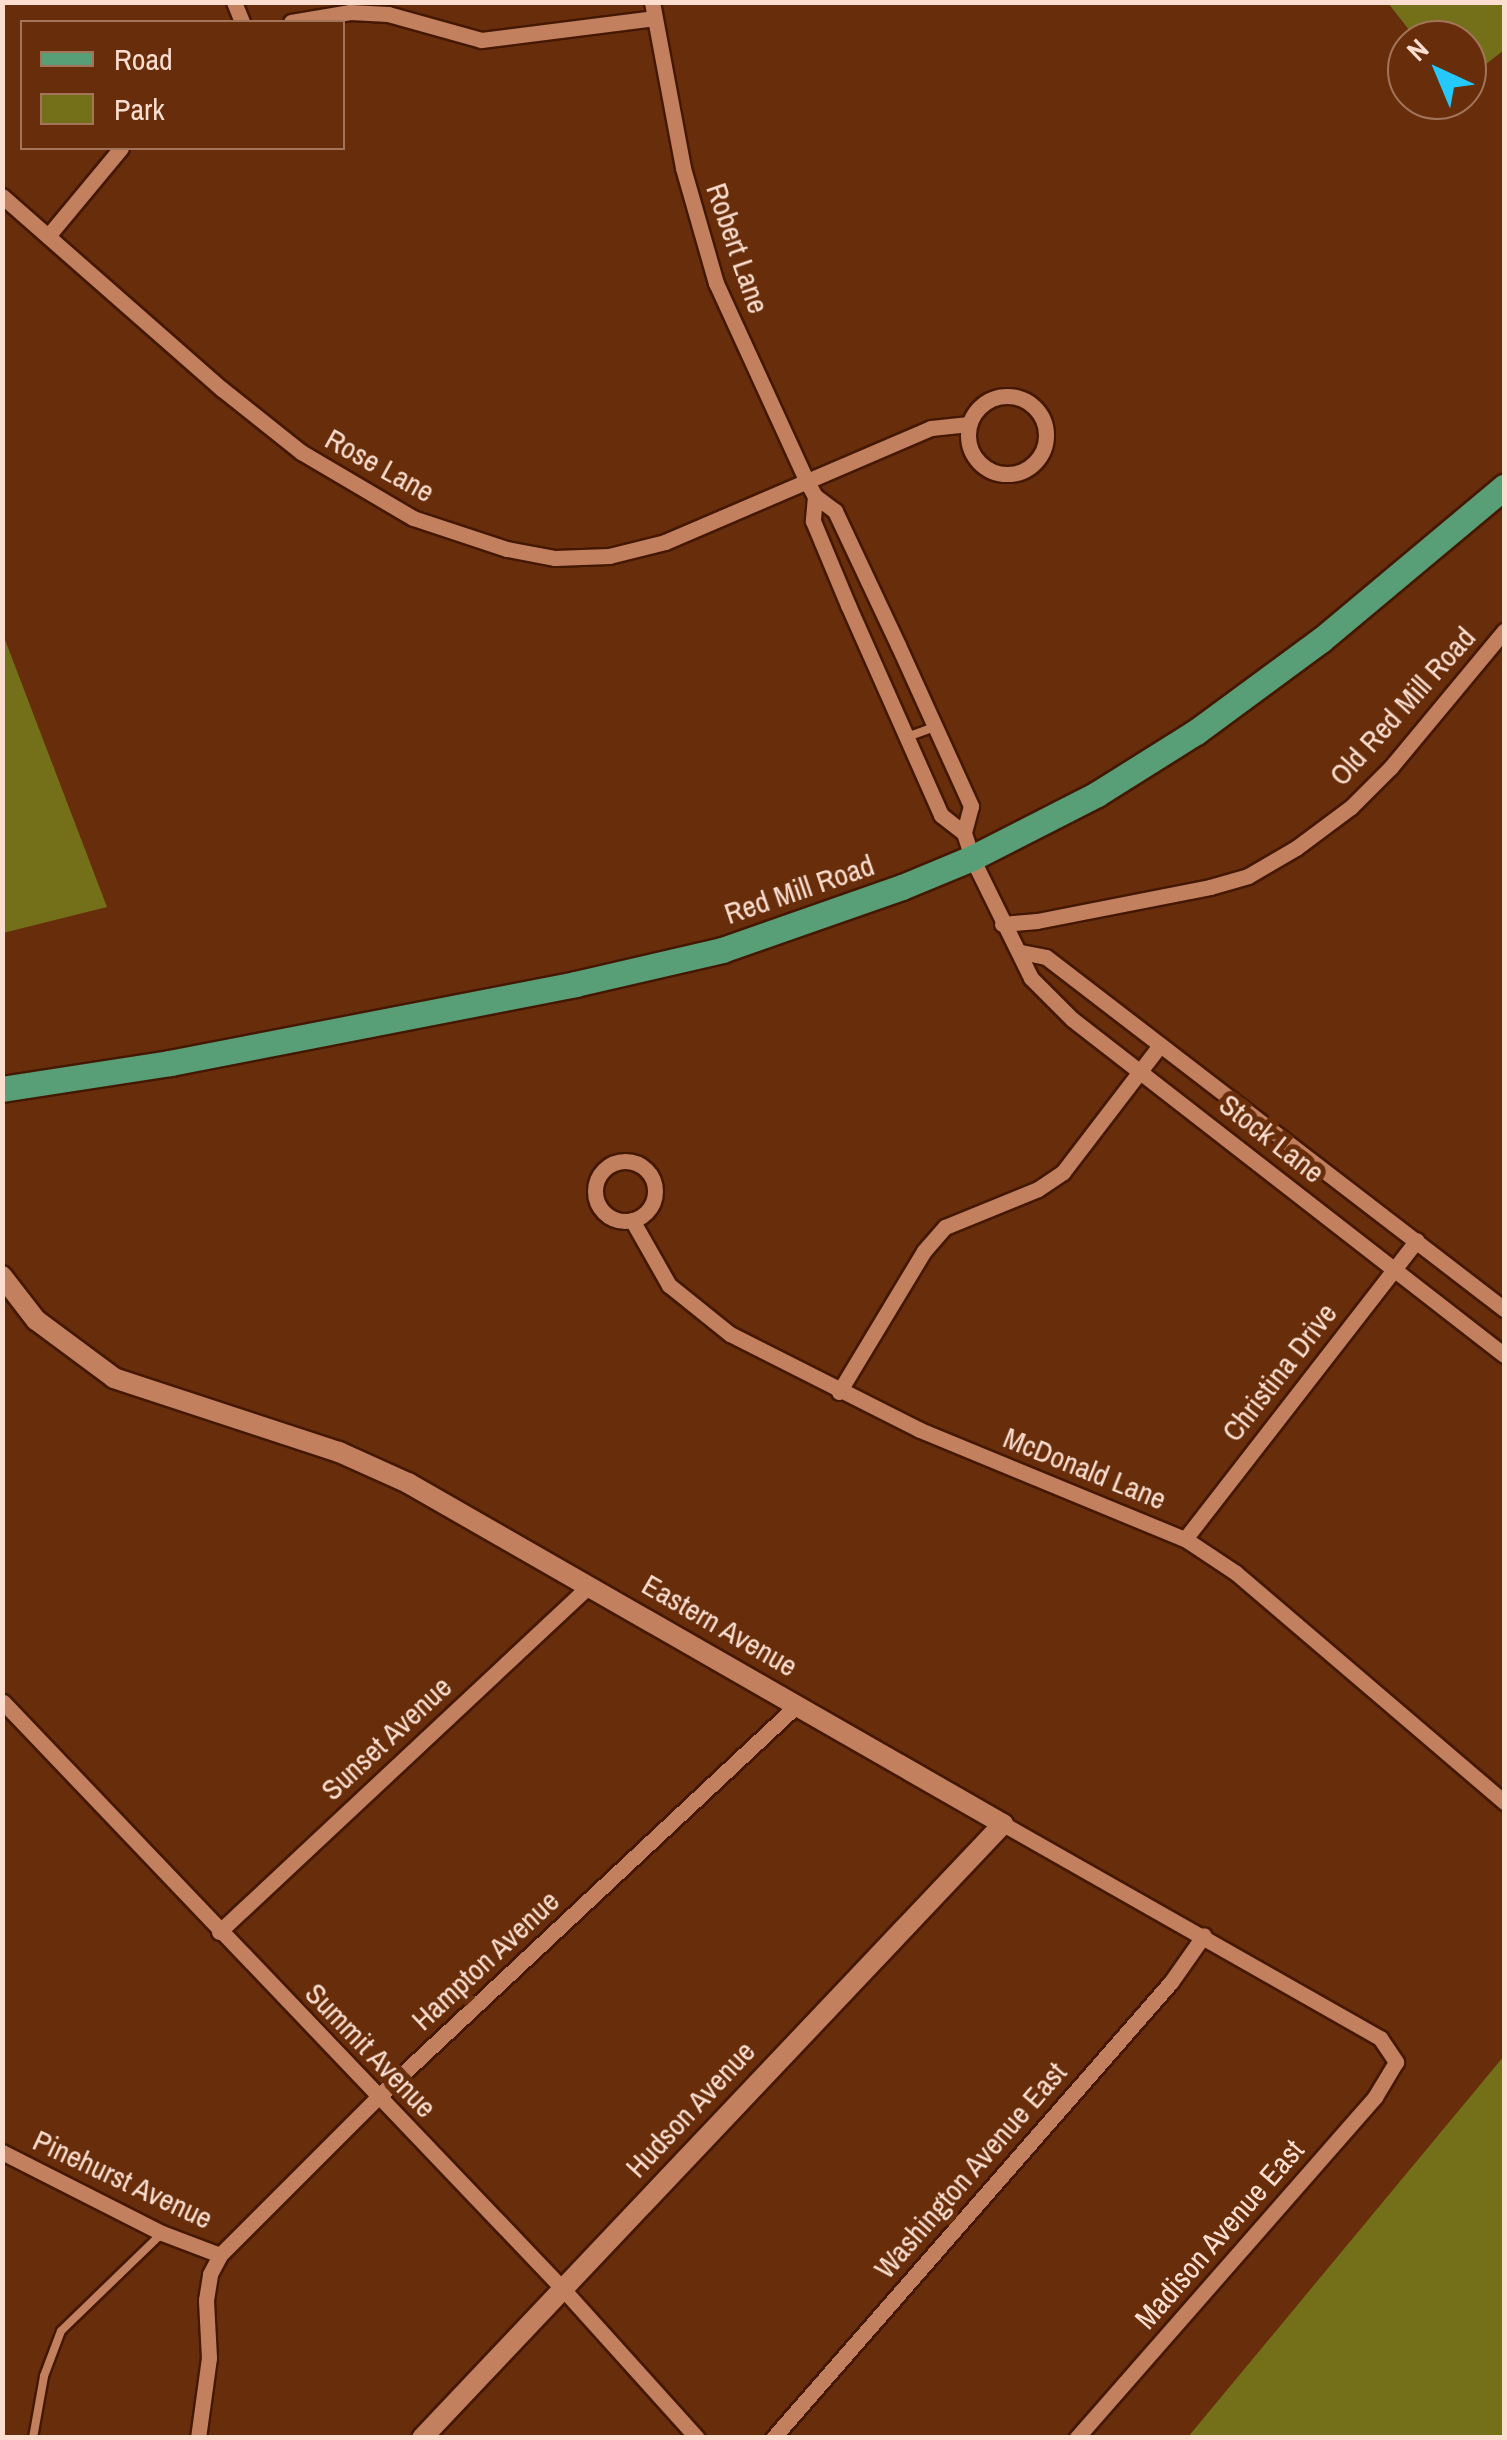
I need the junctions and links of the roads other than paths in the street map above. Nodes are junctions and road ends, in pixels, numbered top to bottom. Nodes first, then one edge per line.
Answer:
1 (653, 10) edge
2 (303, 20) edge
3 (118, 150) edge
4 (2, 196) edge
5 (48, 236) junction
6 (969, 424) junction
7 (806, 480) junction
8 (1504, 486) edge
9 (815, 496) junction
10 (1504, 632) edge
11 (935, 726) junction
12 (907, 737) junction
13 (968, 846) junction
14 (1002, 924) junction
15 (1021, 952) junction
16 (1160, 1046) junction
17 (1142, 1072) junction
18 (2, 1088) edge
19 (632, 1220) junction
20 (1417, 1240) junction
21 (1394, 1270) junction
22 (2, 1276) edge
23 (1504, 1309) edge
24 (1501, 1346) edge
25 (839, 1392) junction
26 (1186, 1538) junction
27 (590, 1584) junction
28 (2, 1702) edge
29 (797, 1705) junction
30 (1504, 1802) edge
31 (1004, 1824) junction
32 (220, 1932) junction
33 (1204, 1935) junction
34 (1396, 2062) joint
35 (378, 2097) junction
36 (2, 2152) edge
37 (162, 2232) junction
38 (220, 2255) junction
39 (563, 2290) junction
40 (33, 2438) edge
41 (198, 2438) edge
42 (422, 2438) edge
43 (697, 2438) edge
44 (773, 2438) edge
45 (1077, 2438) edge

1 - 2 street
1 - 7 street, Robert Lane
3 - 5 street
4 - 5 street, Rose Lane
5 - 7 street, Rose Lane
6 - 6 street
6 - 7 street, Rose Lane
7 - 9 street, Robert Lane
8 - 13 main road, Red Mill Road
9 - 11 street, Robert Lane
9 - 12 street, Robert Lane
10 - 14 street, Old Red Mill Road
11 - 12 lane
11 - 13 street, Robert Lane
12 - 13 street, Robert Lane
13 - 14 street, Stock Lane
13 - 18 main road, Red Mill Road
14 - 15 street, Stock Lane
15 - 16 street, Stock Lane
15 - 17 street, Stock Lane
16 - 17 street
16 - 20 street, Stock Lane
17 - 21 street, Stock Lane
17 - 25 street
19 - 19 street, McDonald Lane
19 - 25 street, McDonald Lane
20 - 21 street, Christina Drive
20 - 23 street, Stock Lane
21 - 24 street, Stock Lane
21 - 26 street, Christina Drive
22 - 27 street, Eastern Avenue
25 - 26 street, McDonald Lane
26 - 30 street, McDonald Lane
27 - 29 street, Eastern Avenue
27 - 32 street, Sunset Avenue
28 - 32 street, Summit Avenue
29 - 31 street, Eastern Avenue
29 - 35 street, Hampton Avenue
31 - 33 street, Eastern Avenue
31 - 39 street, Hudson Avenue
32 - 35 street, Summit Avenue
33 - 34 street, Eastern Avenue
33 - 44 street, Washington Avenue East
34 - 45 street, Madison Avenue East
35 - 38 street, Hampton Avenue
35 - 39 street, Summit Avenue
36 - 37 street, Pinehurst Avenue
37 - 38 street, Pinehurst Avenue
37 - 40 lane
38 - 41 street, Hampton Avenue
39 - 42 street, Hudson Avenue
39 - 43 street, Summit Avenue

